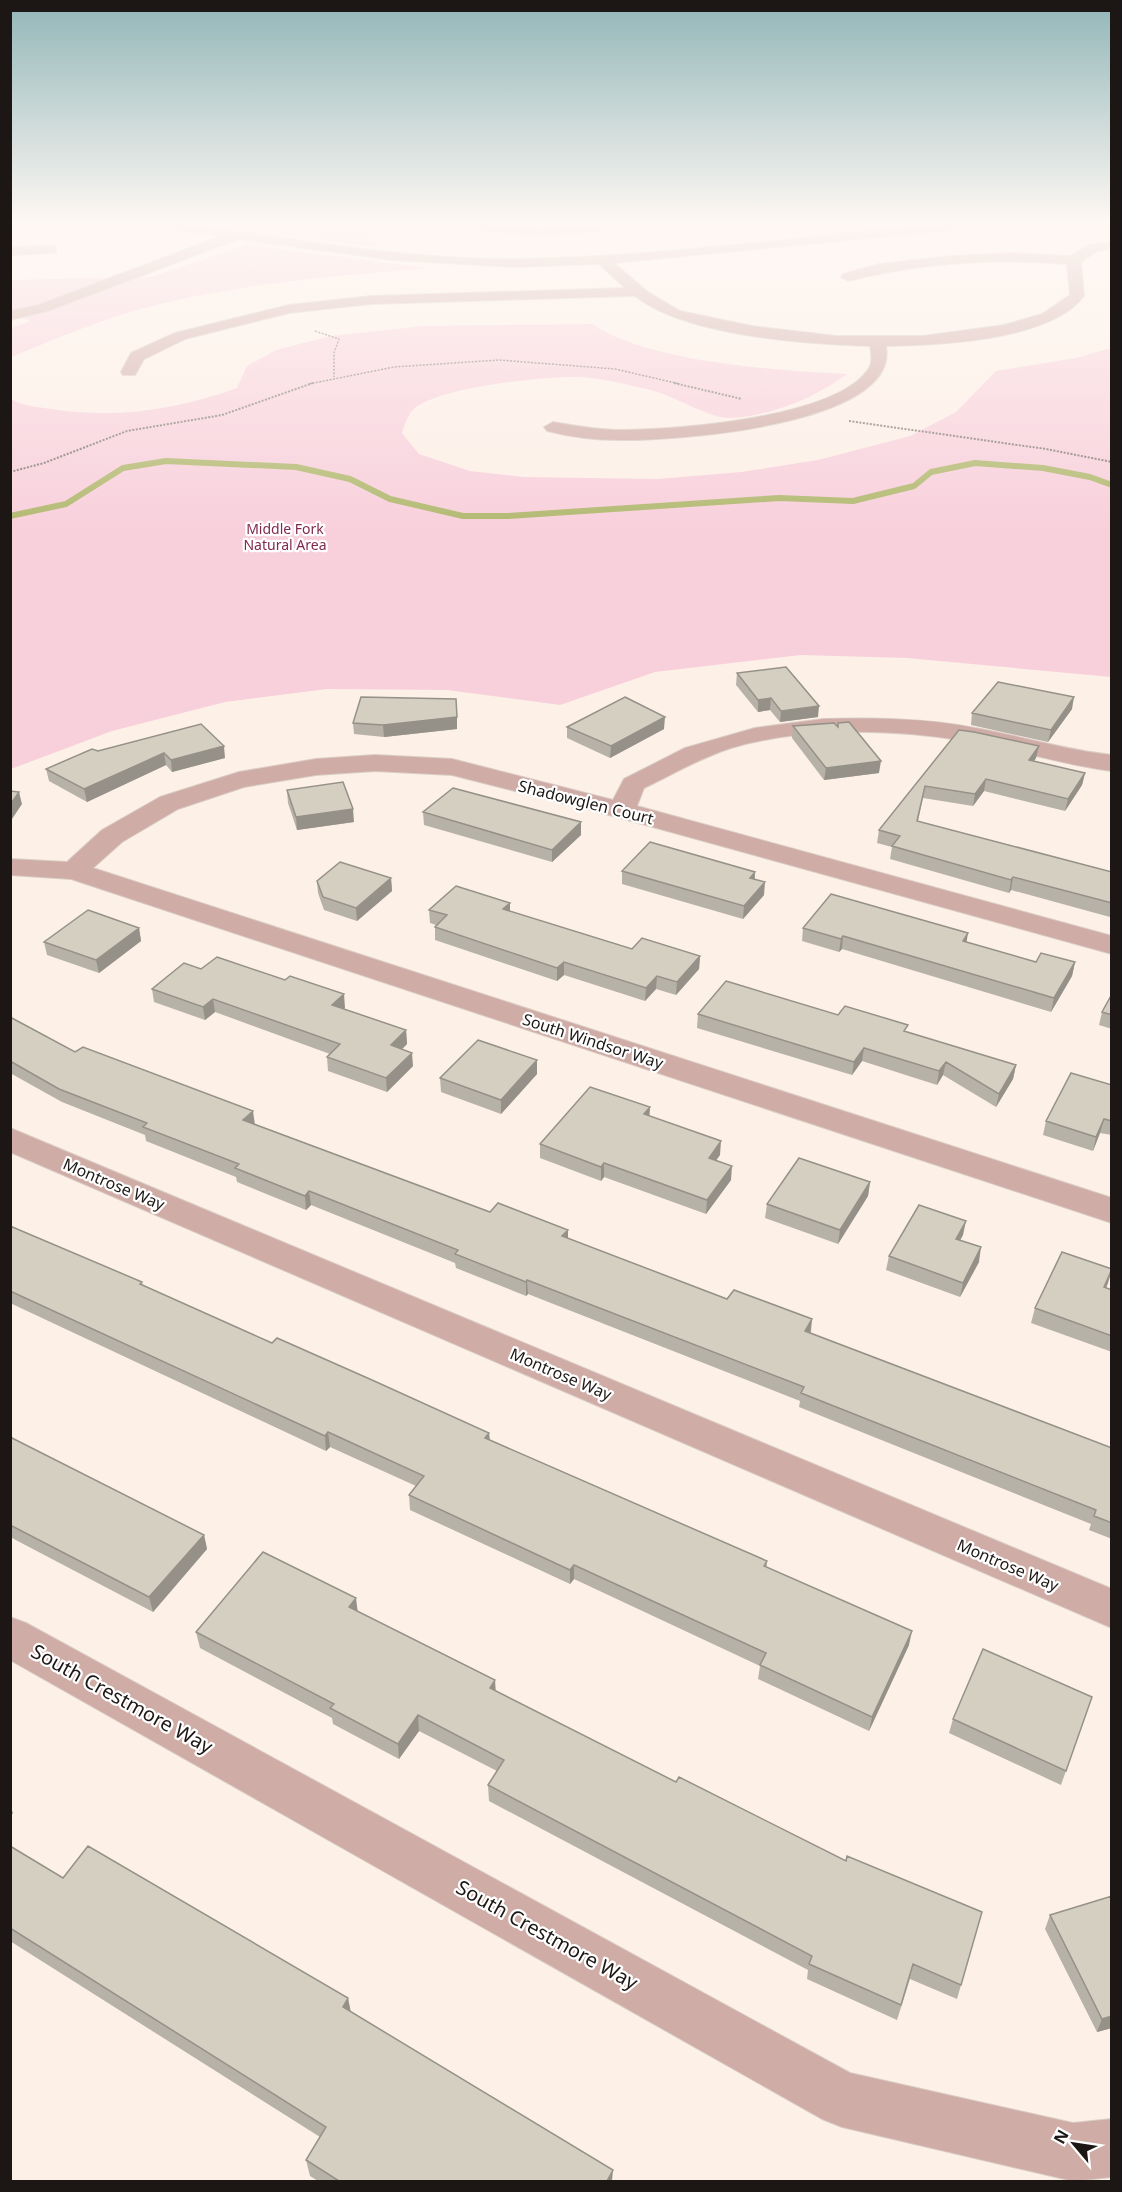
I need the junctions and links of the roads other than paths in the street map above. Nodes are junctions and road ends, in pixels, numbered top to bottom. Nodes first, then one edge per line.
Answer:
1 (219, 326) edge
2 (727, 326) edge
3 (1014, 326) edge
4 (877, 342) junction
5 (129, 372) dead end
6 (553, 427) dead end
7 (1112, 763) edge
8 (622, 810) junction
9 (10, 867) edge
10 (74, 871) junction
11 (1112, 945) edge
12 (10, 1139) edge
13 (1112, 1211) edge
14 (1112, 1609) edge
15 (10, 1637) edge
16 (1112, 2148) edge

1 - 5 street
2 - 4 street
3 - 4 street
4 - 6 street
7 - 8 street
8 - 10 street, Shadowglen Court
8 - 11 street, Shadowglen Court
9 - 10 street, South Windsor Way
10 - 13 street, South Windsor Way
12 - 14 street, Montrose Way
15 - 16 street, South Crestmore Way

